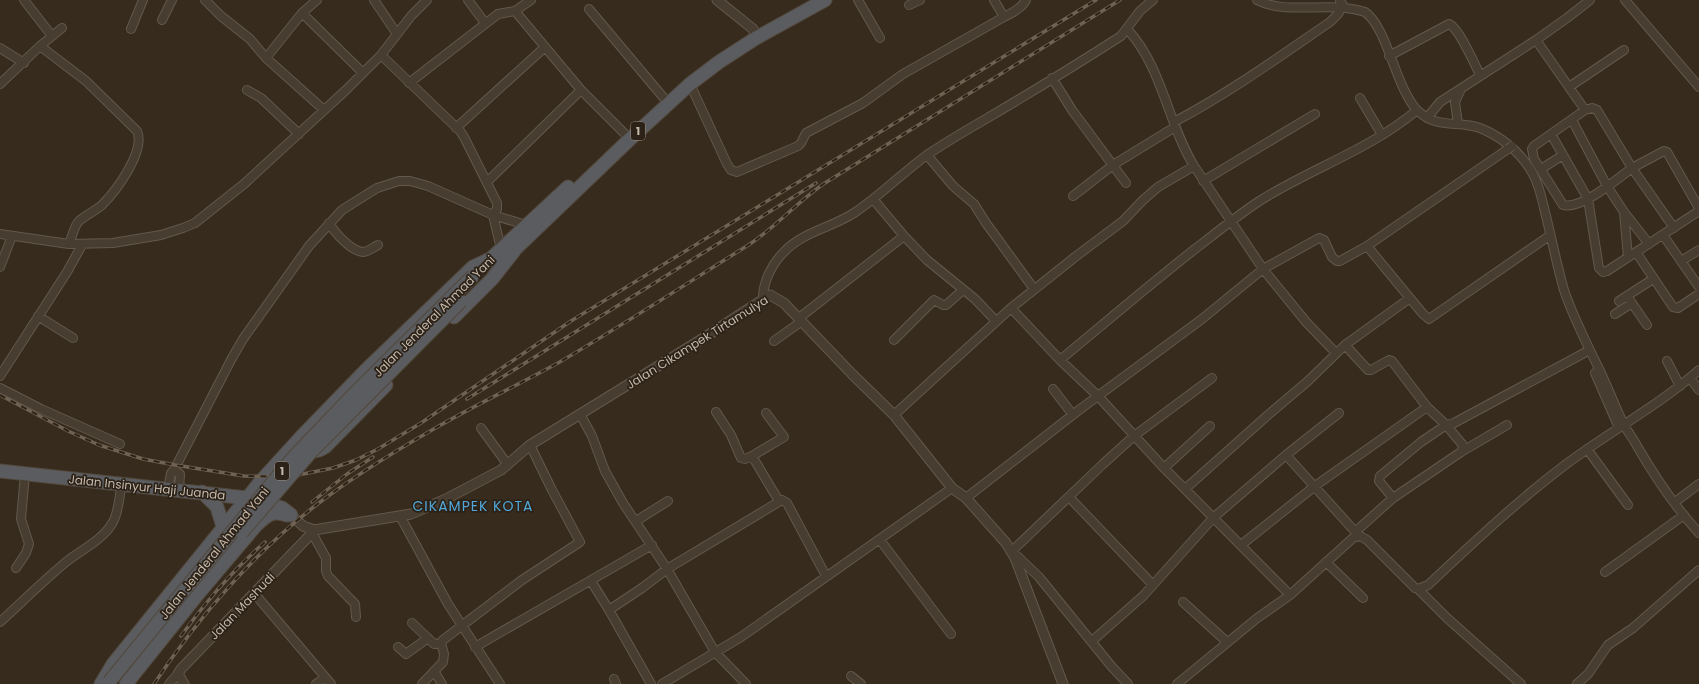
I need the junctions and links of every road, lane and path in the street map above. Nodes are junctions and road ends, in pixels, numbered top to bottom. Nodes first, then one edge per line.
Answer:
1 (24, 0) edge
2 (143, 0) edge
3 (172, 0) edge
4 (205, 0) edge
5 (317, 0) edge
6 (374, 0) edge
7 (427, 0) edge
8 (468, 0) edge
9 (532, 0) edge
10 (717, 0) edge
11 (808, 0) edge
12 (825, 0) edge
13 (858, 0) edge
14 (920, 0) edge
15 (994, 0) edge
16 (1026, 0) edge
17 (1154, 0) edge
18 (1257, 0) edge
19 (1590, 0) edge
20 (1624, 0) edge
21 (909, 5) dead end
22 (1341, 6) junction
23 (589, 9) dead end
24 (515, 11) junction
25 (302, 13) junction
26 (1004, 17) junction
27 (162, 20) dead end
28 (485, 23) junction
29 (62, 28) dead end
30 (131, 29) dead end
31 (1127, 30) junction
32 (754, 33) junction
33 (397, 34) junction
34 (52, 36) junction
35 (880, 38) dead end
36 (1536, 40) junction
37 (40, 46) junction
38 (545, 47) junction
39 (0, 48) edge
40 (1624, 50) dead end
41 (381, 55) junction
42 (1389, 56) junction
43 (266, 58) junction
44 (24, 63) junction
45 (363, 73) junction
46 (1480, 75) junction
47 (1052, 78) junction
48 (409, 83) junction
49 (0, 84) edge
50 (690, 84) junction
51 (1463, 86) junction
52 (1569, 86) junction
53 (1699, 86) edge
54 (247, 90) dead end
55 (581, 90) junction
56 (663, 97) junction
57 (1360, 98) dead end
58 (324, 110) junction
59 (1417, 110) junction
60 (1585, 110) junction
61 (1315, 114) dead end
62 (1427, 118) junction
63 (1572, 120) junction
64 (1174, 124) junction
65 (1458, 124) junction
66 (456, 128) junction
67 (624, 133) junction
68 (299, 134) junction
69 (1551, 134) junction
70 (1382, 135) junction
71 (1509, 148) junction
72 (927, 155) junction
73 (1563, 155) junction
74 (1113, 165) junction
75 (1194, 166) junction
76 (1632, 168) junction
77 (1541, 170) junction
78 (1204, 181) junction
79 (487, 182) junction
80 (1126, 183) dead end
81 (1607, 186) junction
82 (1073, 196) dead end
83 (873, 199) junction
84 (1588, 199) junction
85 (1699, 210) edge
86 (1624, 212) junction
87 (493, 216) junction
88 (1232, 221) junction
89 (329, 223) junction
90 (526, 225) junction
91 (1674, 228) junction
92 (0, 234) edge
93 (1663, 235) junction
94 (12, 236) junction
95 (904, 236) junction
96 (1549, 236) junction
97 (69, 244) junction
98 (1649, 244) junction
99 (82, 245) junction
100 (378, 245) dead end
101 (1367, 246) junction
102 (501, 249) junction
103 (1699, 250) edge
104 (514, 251) junction
105 (1636, 252) junction
106 (1628, 257) junction
107 (490, 259) junction
108 (1681, 261) junction
109 (0, 267) edge
110 (1263, 269) junction
111 (1653, 279) junction
112 (1699, 288) edge
113 (1034, 289) junction
114 (963, 290) junction
115 (763, 298) junction
116 (1410, 298) junction
117 (1629, 299) junction
118 (1619, 301) dead end
119 (1011, 308) junction
120 (1615, 314) dead end
121 (38, 316) junction
122 (801, 319) junction
123 (996, 321) junction
124 (1647, 325) dead end
125 (73, 338) dead end
126 (894, 340) dead end
127 (774, 341) dead end
128 (1345, 345) junction
129 (1336, 352) junction
130 (1586, 352) junction
131 (1060, 360) junction
132 (1667, 361) dead end
133 (1699, 370) edge
134 (0, 376) edge
135 (1212, 378) dead end
136 (1690, 378) junction
137 (1680, 386) junction
138 (0, 388) edge
139 (1053, 389) dead end
140 (1699, 390) edge
141 (1098, 396) junction
142 (1427, 407) junction
143 (716, 412) dead end
144 (766, 412) dead end
145 (1339, 413) dead end
146 (580, 414) junction
147 (894, 415) junction
148 (1073, 415) junction
149 (1446, 425) junction
150 (1507, 425) dead end
151 (1210, 426) dead end
152 (1622, 426) junction
153 (481, 428) dead end
154 (302, 436) junction
155 (1134, 436) junction
156 (120, 444) dead end
157 (530, 445) junction
158 (1587, 449) junction
159 (1461, 452) junction
160 (1286, 455) junction
161 (752, 456) junction
162 (508, 465) junction
163 (1164, 468) junction
164 (0, 471) edge
165 (25, 474) junction
166 (122, 484) junction
167 (1699, 484) edge
168 (1315, 486) junction
169 (952, 488) junction
170 (1185, 489) junction
171 (174, 490) junction
172 (202, 492) junction
173 (1069, 497) junction
174 (247, 498) junction
175 (966, 498) junction
176 (1393, 498) junction
177 (668, 501) dead end
178 (779, 501) junction
179 (1674, 502) junction
180 (270, 504) junction
181 (1628, 505) dead end
182 (291, 515) junction
183 (1684, 515) junction
184 (400, 516) junction
185 (1213, 518) junction
186 (636, 521) junction
187 (256, 525) junction
188 (223, 528) junction
189 (313, 532) junction
190 (1699, 533) edge
191 (1357, 534) junction
192 (245, 539) junction
193 (880, 540) junction
194 (652, 545) junction
195 (1241, 545) junction
196 (1012, 551) junction
197 (1326, 562) junction
198 (16, 568) dead end
199 (667, 569) junction
200 (1699, 570) edge
201 (1606, 572) dead end
202 (826, 576) junction
203 (590, 581) junction
204 (1153, 585) junction
205 (1418, 589) junction
206 (254, 594) junction
207 (1290, 595) junction
208 (1363, 598) dead end
209 (1183, 602) dead end
210 (609, 610) junction
211 (356, 617) dead end
212 (0, 622) edge
213 (412, 623) dead end
214 (461, 625) junction
215 (951, 634) dead end
216 (428, 638) junction
217 (1092, 641) junction
218 (1227, 642) junction
219 (441, 643) junction
220 (398, 647) dead end
221 (475, 647) junction
222 (715, 652) junction
223 (434, 672) junction
224 (178, 674) junction
225 (851, 676) dead end
226 (328, 681) edge
227 (115, 682) edge
228 (169, 684) edge
229 (184, 684) edge
230 (316, 684) edge
231 (422, 684) edge
232 (442, 684) edge
233 (500, 684) edge
234 (651, 684) edge
235 (662, 684) edge
236 (746, 684) edge
237 (861, 684) edge
238 (1063, 684) edge
239 (1128, 684) edge
240 (1177, 684) edge
241 (1521, 684) edge
242 (1576, 684) edge

1 - 34 street
2 - 30 street
3 - 27 street
4 - 43 street
5 - 25 street
6 - 33 street
7 - 33 street
8 - 28 street
9 - 24 street
10 - 32 street
11 - 32 highway, Jalan Jenderal Ahmad Yani / 1
12 - 32 highway, Jalan Jenderal Ahmad Yani / 1
13 - 35 street
14 - 21 street
15 - 26 street
16 - 26 street
17 - 31 street
18 - 22 street
19 - 36 street
20 - 53 street
22 - 42 street
22 - 64 street
23 - 56 street
24 - 28 street
24 - 38 street
25 - 43 street
25 - 45 street
26 - 50 street
28 - 48 street
29 - 34 street
31 - 47 street
31 - 64 street
32 - 50 highway, Jalan Jenderal Ahmad Yani / 1
32 - 56 highway, Jalan Jenderal Ahmad Yani / 1
33 - 41 street
34 - 37 street
36 - 46 street
36 - 52 street
37 - 44 street
37 - 97 street
38 - 55 street
38 - 66 street
39 - 44 street
40 - 52 street
41 - 45 street
41 - 48 street
42 - 46 street
42 - 59 street
43 - 58 street
44 - 49 street
45 - 58 street
46 - 51 street
47 - 72 street
47 - 74 street
48 - 66 street
50 - 104 highway, Jalan Jenderal Ahmad Yani / 1
51 - 62 street
51 - 65 street
52 - 60 street
54 - 68 street
55 - 67 street
55 - 79 street
56 - 67 highway, Jalan Jenderal Ahmad Yani / 1
57 - 70 street
58 - 68 street
59 - 62 street
59 - 70 street
60 - 63 street
60 - 76 street
61 - 78 street
62 - 65 street
63 - 69 street
63 - 81 street
64 - 74 street
64 - 75 street
65 - 71 street
66 - 79 street
67 - 90 highway, Jalan Jenderal Ahmad Yani / 1
68 - 99 street
69 - 73 street
69 - 77 street
70 - 88 street
71 - 96 street
71 - 101 street
71 - 152 street
72 - 83 street
72 - 113 street
73 - 77 street
73 - 84 street
74 - 80 street
74 - 82 street
75 - 78 street
75 - 113 street
76 - 81 street
76 - 85 street
76 - 91 street
77 - 84 street
78 - 88 street
79 - 87 street
81 - 84 street
81 - 86 street
83 - 95 street
83 - 115 street
84 - 106 street
85 - 91 street
86 - 98 street
86 - 106 street
87 - 89 street
87 - 90 street
87 - 102 street
88 - 110 street
88 - 131 street
89 - 100 street
89 - 171 street
90 - 102 highway, Jalan Jenderal Ahmad Yani / 1
91 - 93 street
92 - 94 street
93 - 98 street
93 - 108 street
94 - 97 street
94 - 109 street
95 - 114 street
95 - 122 street
96 - 116 street
96 - 130 street
97 - 99 street
98 - 105 street
99 - 121 street
101 - 110 street
101 - 116 street
102 - 107 highway, Jalan Jenderal Ahmad Yani / 1
103 - 108 street
104 - 154 highway
104 - 227 highway, Jalan Jenderal Ahmad Yani / 1, bridge
105 - 106 street
105 - 111 street
107 - 154 highway
107 - 227 highway, Jalan Jenderal Ahmad Yani / 1, bridge
108 - 112 street
110 - 129 street
110 - 141 street
111 - 112 street
111 - 117 street
113 - 119 street
114 - 123 street
114 - 126 street
115 - 122 street, Jalan Cikampek Tirtamulya
115 - 146 street, Jalan Cikampek Tirtamulya
116 - 128 street
117 - 118 street
117 - 120 street
117 - 124 street
119 - 123 street
119 - 131 street
121 - 125 street
121 - 134 street
122 - 127 street
122 - 147 street, Jalan Cikampek Tirtamulya
123 - 147 street
128 - 129 street
128 - 142 street
129 - 170 street
130 - 149 street
130 - 152 street
131 - 141 street
132 - 137 street
133 - 136 street
135 - 155 street
136 - 137 street
136 - 140 street
137 - 152 street
138 - 156 street
139 - 148 street
141 - 148 street
141 - 155 street
142 - 149 street
142 - 168 street
143 - 161 street
144 - 161 street
145 - 160 street
146 - 157 street, Jalan Cikampek Tirtamulya
146 - 186 street
147 - 169 street, Jalan Cikampek Tirtamulya
148 - 175 street
149 - 159 street
149 - 176 street
150 - 159 street
151 - 163 street
152 - 158 street
152 - 179 street
153 - 162 street
154 - 174 highway
155 - 163 street
155 - 173 street
157 - 162 street, Jalan Cikampek Tirtamulya
157 - 214 street
158 - 181 street
158 - 205 street
159 - 176 street
160 - 168 street
160 - 185 street
161 - 178 street
162 - 184 street, Jalan Cikampek Tirtamulya
163 - 170 street
164 - 165 highway, Jalan Insinyur Haji Juanda
165 - 166 highway, Jalan Insinyur Haji Juanda
165 - 198 street
166 - 171 highway, Jalan Insinyur Haji Juanda
166 - 212 street
167 - 179 street
168 - 191 street
168 - 195 street
169 - 175 street, Jalan Cikampek Tirtamulya
169 - 193 street
170 - 185 street
171 - 172 highway, Jalan Insinyur Haji Juanda
172 - 174 highway, Jalan Insinyur Haji Juanda
172 - 188 highway
173 - 196 street
173 - 204 street
174 - 180 highway, Jalan Insinyur Haji Juanda
174 - 188 highway
175 - 196 street, Jalan Cikampek Tirtamulya
176 - 191 street
177 - 186 street
178 - 199 street
178 - 202 street
179 - 183 street
180 - 182 highway, Jalan Insinyur Haji Juanda
180 - 187 highway
182 - 187 highway
182 - 189 street
183 - 190 street
183 - 201 street
184 - 189 street, Jalan Cikampek Tirtamulya
184 - 214 street
185 - 195 street
185 - 204 street
186 - 194 street
187 - 192 highway
188 - 192 highway
188 - 227 highway
189 - 206 street, Jalan Mashudi
189 - 211 street
191 - 197 street
191 - 205 street
192 - 227 highway
193 - 202 street
193 - 215 street
194 - 199 street
194 - 203 street
195 - 207 street
196 - 217 street
196 - 238 street, Jalan Cikampek Tirtamulya
197 - 207 street
197 - 208 street
199 - 210 street
199 - 222 street
200 - 242 street
202 - 222 street
203 - 210 street
203 - 221 street
204 - 217 street
205 - 241 street
206 - 224 street, Jalan Mashudi
206 - 226 street
207 - 218 street
209 - 218 street
210 - 234 street
213 - 216 street
214 - 219 street
214 - 221 street
216 - 219 street
216 - 220 street
217 - 239 street
218 - 240 street
219 - 223 street
221 - 233 street
222 - 235 street
222 - 236 street
223 - 231 street
223 - 232 street
224 - 228 street
224 - 229 street
225 - 237 street
226 - 230 street

